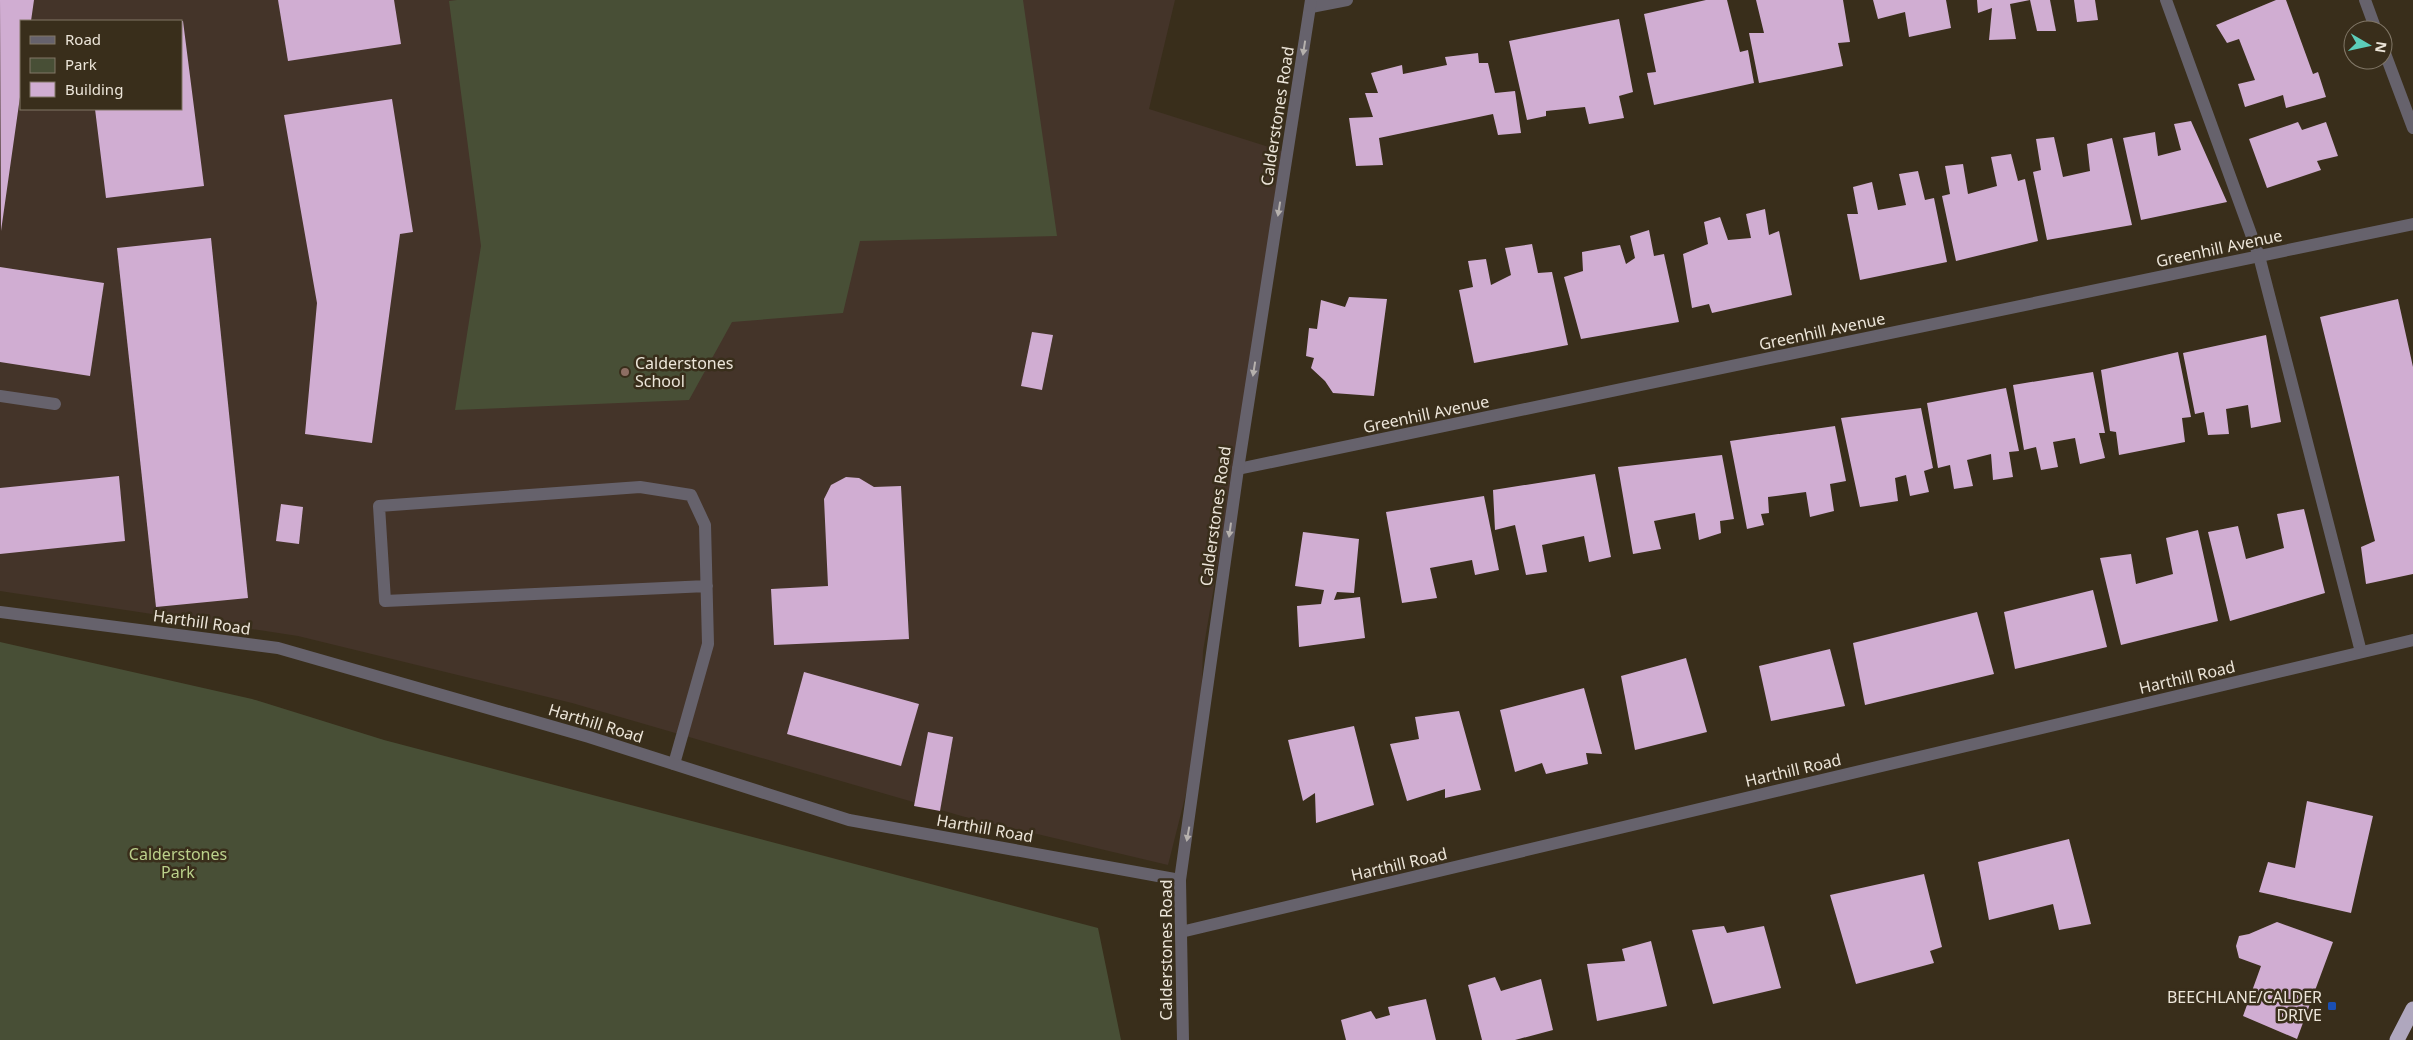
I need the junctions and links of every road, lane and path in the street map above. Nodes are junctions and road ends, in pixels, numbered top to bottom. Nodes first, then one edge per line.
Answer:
1 (1347, 0) edge
2 (2166, 0) edge
3 (2365, 0) edge
4 (1311, 4) edge
5 (2372, 20) edge
6 (2391, 70) edge
7 (2413, 128) edge
8 (2413, 224) edge
9 (2259, 256) junction
10 (0, 396) edge
11 (55, 404) dead end
12 (1238, 469) junction
13 (707, 586) junction
14 (0, 612) edge
15 (2413, 640) edge
16 (2361, 652) junction
17 (674, 764) junction
18 (1180, 880) junction
19 (1181, 932) junction
20 (2413, 1009) edge
21 (1183, 1040) edge
22 (2397, 1040) edge

1 - 4 street
2 - 9 street
3 - 5 street
4 -> 12 street, Calderstones Road
6 - 7 street
8 - 9 street, Greenhill Avenue
9 - 12 street, Greenhill Avenue
9 - 16 street
10 - 11 street
12 -> 18 street, Calderstones Road
13 - 13 street
13 - 17 street
14 - 17 street, Harthill Road
15 - 16 street, Harthill Road
16 - 19 street, Harthill Road
17 - 18 street, Harthill Road
18 - 19 street, Calderstones Road
19 - 21 street, Calderstones Road
20 - 22 highway

